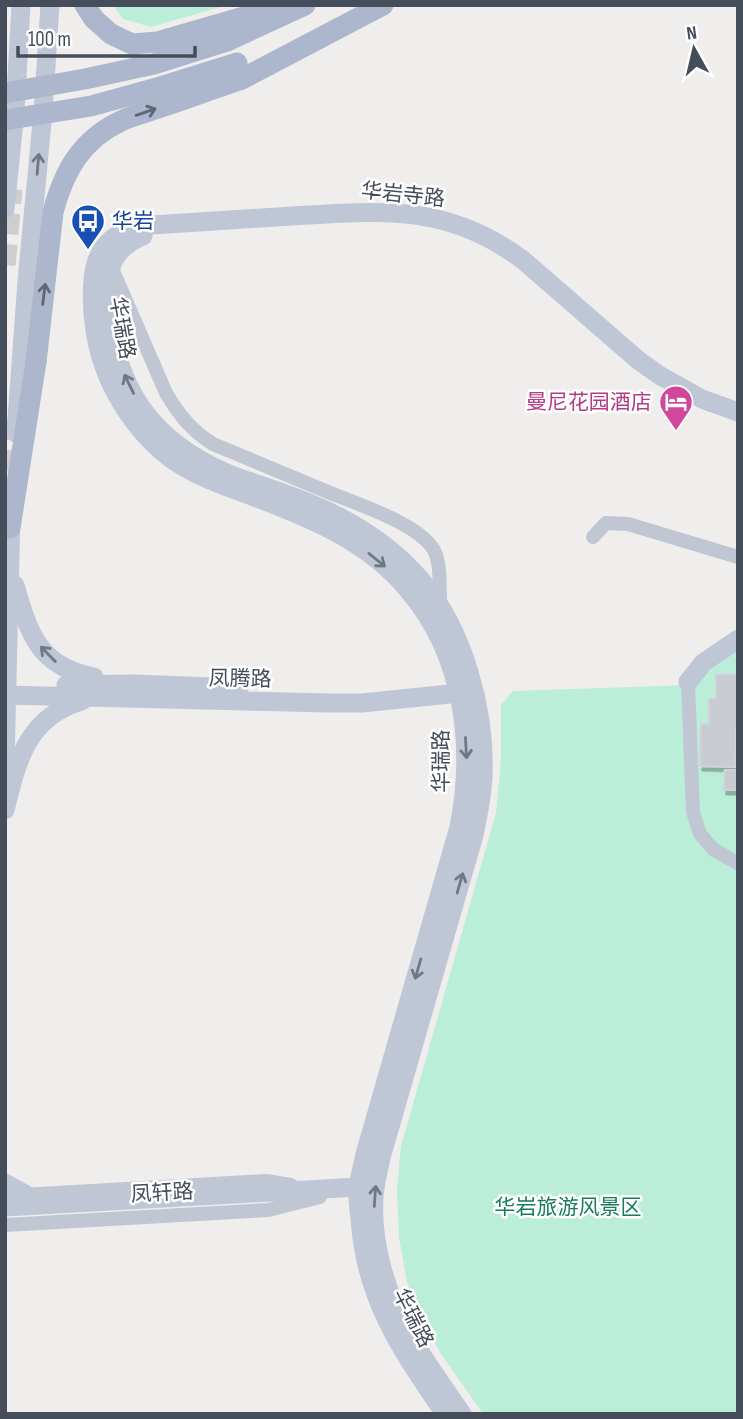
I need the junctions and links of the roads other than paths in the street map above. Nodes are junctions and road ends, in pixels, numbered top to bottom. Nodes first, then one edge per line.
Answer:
1 (50, 5) edge
2 (85, 5) edge
3 (285, 5) edge
4 (305, 5) edge
5 (383, 5) edge
6 (21, 12) edge
7 (225, 32) junction
8 (5, 65) edge
9 (240, 71) junction
10 (5, 93) edge
11 (5, 120) edge
12 (8, 152) edge
13 (5, 209) edge
14 (105, 260) junction
15 (27, 281) junction
16 (738, 412) edge
17 (738, 421) edge
18 (10, 528) junction
19 (593, 537) dead end
20 (738, 557) edge
21 (10, 567) junction
22 (440, 605) junction
23 (738, 639) edge
24 (7, 656) edge
25 (688, 682) joint
26 (133, 684) junction
27 (465, 686) junction
28 (6, 690) edge
29 (93, 698) junction
30 (5, 763) edge
31 (5, 810) edge
32 (738, 863) edge
33 (5, 1183) edge
34 (358, 1191) junction
35 (318, 1193) junction
36 (15, 1195) edge
37 (267, 1196) junction
38 (5, 1207) edge
39 (5, 1215) edge
40 (5, 1225) edge
41 (445, 1414) edge
42 (462, 1414) edge

15 -> 1 street
2 - 7 main road
3 - 7 main road
4 - 7 main road
5 - 9 main road
6 - 8 street
6 - 12 street
7 - 10 main road, bridge
9 - 11 main road, bridge
18 -> 9 main road, bridge
12 - 13 street
12 - 15 street
14 - 16 street, 华岩寺路
14 - 17 street, 华岩寺路
22 -> 14 street, 华瑞路
14 - 22 street
14 -> 27 street, 华瑞路
15 - 18 street
18 - 21 street
19 - 20 street
21 - 24 street
26 -> 21 street
22 - 27 street, 华瑞路
23 - 25 street
24 - 28 street
25 - 32 street
26 - 27 street, 凤腾路
26 - 28 street, 凤腾路
27 - 29 street, 凤腾路
27 -> 34 street, 华瑞路
42 -> 27 street, 华瑞路
28 - 29 street, 凤腾路
28 - 30 street
29 - 31 street
33 - 36 street
34 - 35 street, 凤轩路
34 - 41 street, 华瑞路
35 - 36 street, 凤轩路
35 - 37 street, 凤轩路
35 - 40 street, 凤轩路
37 - 38 street, 凤轩路
37 - 39 street, 凤轩路

